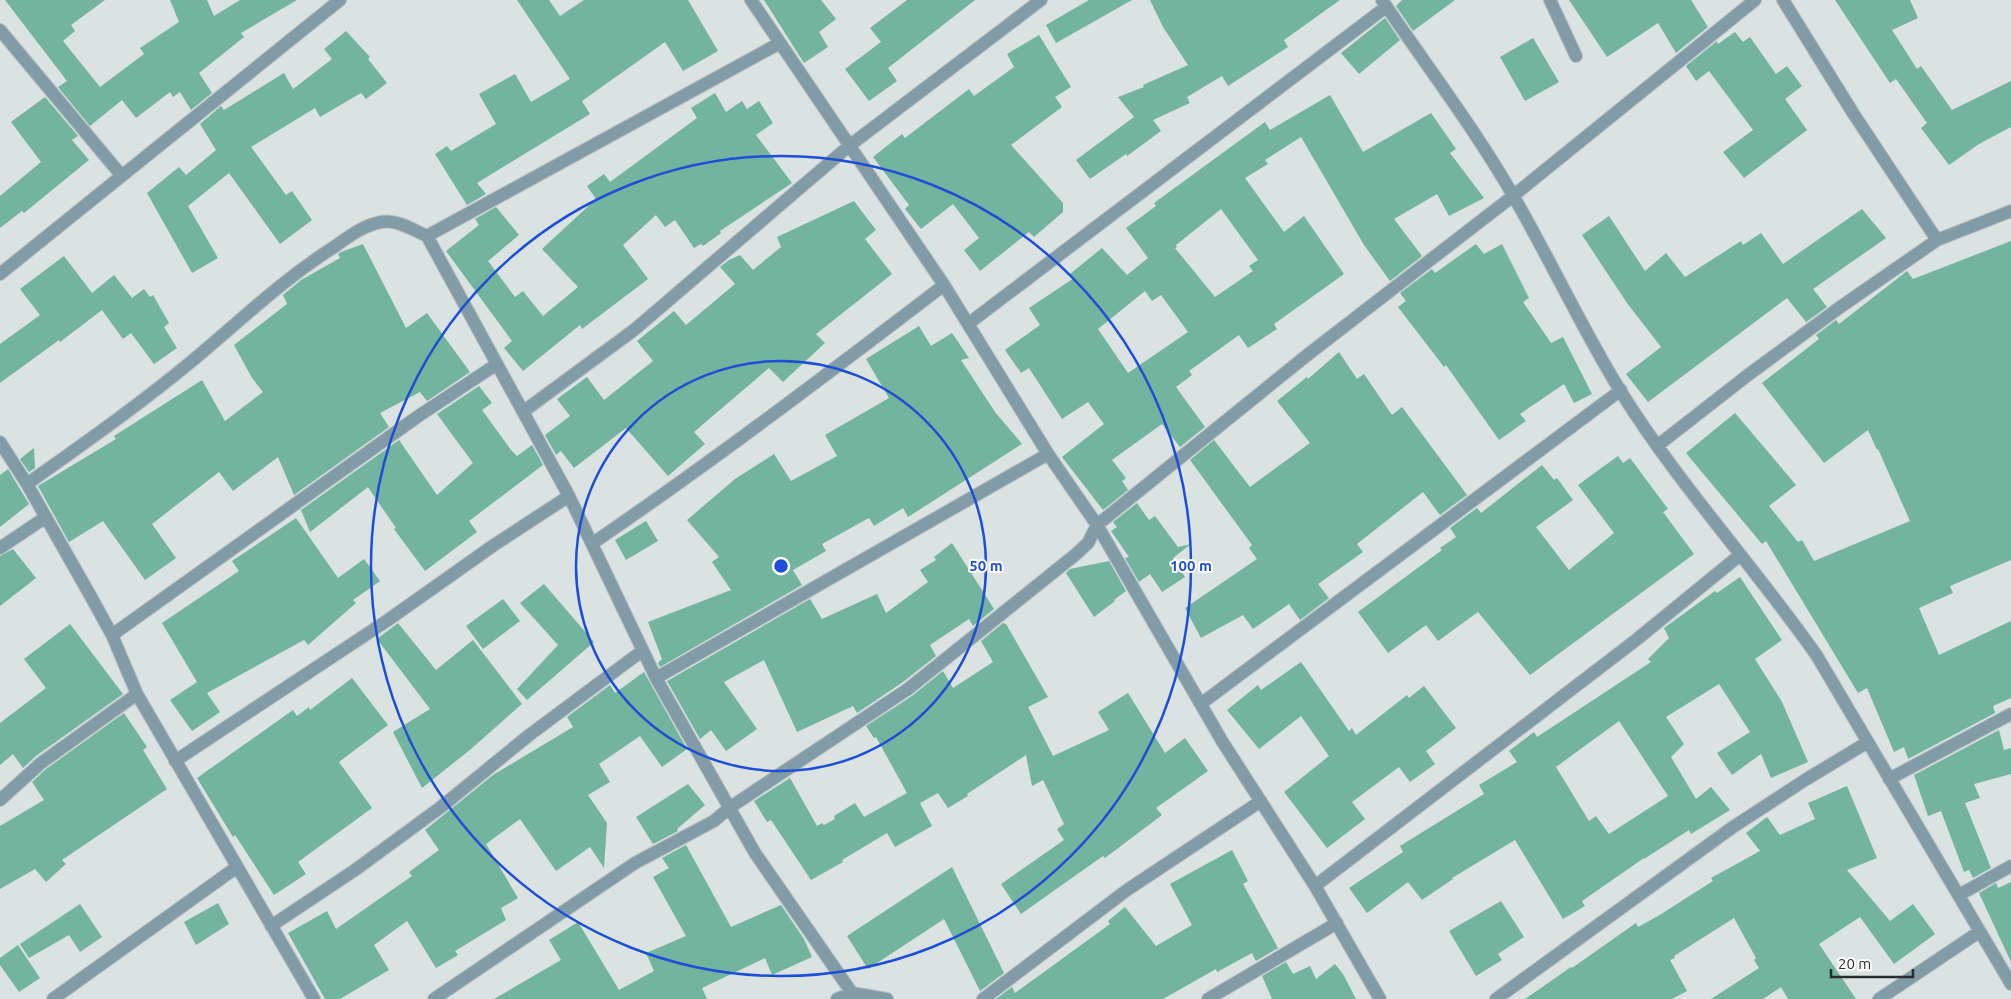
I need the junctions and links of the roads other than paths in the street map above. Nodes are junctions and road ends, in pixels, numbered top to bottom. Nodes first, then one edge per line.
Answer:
1 (340, 0) edge
2 (751, 0) edge
3 (1041, 0) edge
4 (1550, 0) edge
5 (1755, 0) edge
6 (1783, 0) edge
7 (1384, 3) edge
8 (0, 30) edge
9 (780, 43) junction
10 (1576, 56) dead end
11 (849, 146) junction
12 (121, 175) junction
13 (1513, 196) junction
14 (2011, 211) edge
15 (427, 236) junction
16 (1937, 240) junction
17 (0, 274) edge
18 (944, 284) junction
19 (968, 324) junction
20 (497, 364) junction
21 (1621, 390) junction
22 (524, 411) junction
23 (0, 442) edge
24 (1657, 446) junction
25 (1048, 454) junction
26 (27, 484) junction
27 (569, 496) junction
28 (46, 517) junction
29 (1097, 525) junction
30 (593, 543) junction
31 (0, 548) edge
32 (1740, 555) junction
33 (112, 635) junction
34 (642, 651) junction
35 (656, 678) junction
36 (137, 694) junction
37 (1202, 703) junction
38 (2011, 714) edge
39 (1868, 742) junction
40 (175, 761) junction
41 (1889, 779) junction
42 (0, 800) edge
43 (1261, 801) junction
44 (729, 808) junction
45 (2011, 866) edge
46 (237, 868) junction
47 (1315, 886) junction
48 (1960, 895) junction
49 (1337, 923) junction
50 (272, 926) junction
51 (1979, 932) junction
52 (2011, 984) edge
53 (852, 993) junction
54 (53, 999) edge
55 (314, 999) edge
56 (434, 999) edge
57 (837, 999) edge
58 (887, 999) edge
59 (983, 999) edge
60 (1208, 999) edge
61 (1380, 999) edge
62 (1496, 999) edge
63 (1879, 999) edge

1 - 12 street
2 - 9 street
3 - 11 street
4 - 10 street
5 - 13 street
6 - 16 street
7 - 13 street
7 - 19 street
8 - 12 street
9 - 11 street
9 - 15 street
11 - 18 street
11 - 22 street
12 - 17 street
13 - 21 street
13 - 29 street
14 - 16 street
15 - 20 street
15 - 26 street
16 - 24 street
18 - 19 street
18 - 30 street
19 - 25 street
20 - 22 street
20 - 33 street
21 - 24 street
21 - 37 street
22 - 27 street
23 - 26 street
24 - 32 street
25 - 29 street
25 - 35 street
26 - 28 street
27 - 30 street
27 - 40 street
28 - 31 street
28 - 33 street
29 - 37 street
29 - 44 street
30 - 34 street
32 - 39 street
32 - 47 street
33 - 36 street
34 - 35 street
34 - 50 street
35 - 44 street
36 - 40 street
36 - 42 street
37 - 43 street
38 - 41 street
39 - 41 street
39 - 62 street
40 - 46 street
41 - 48 street
43 - 47 street
43 - 59 street
44 - 53 street
44 - 56 street
45 - 48 street
46 - 50 street
46 - 54 street
47 - 49 street
48 - 51 street
49 - 60 street
49 - 61 street
50 - 55 street
51 - 52 street
51 - 63 street
53 - 57 street
53 - 58 street

